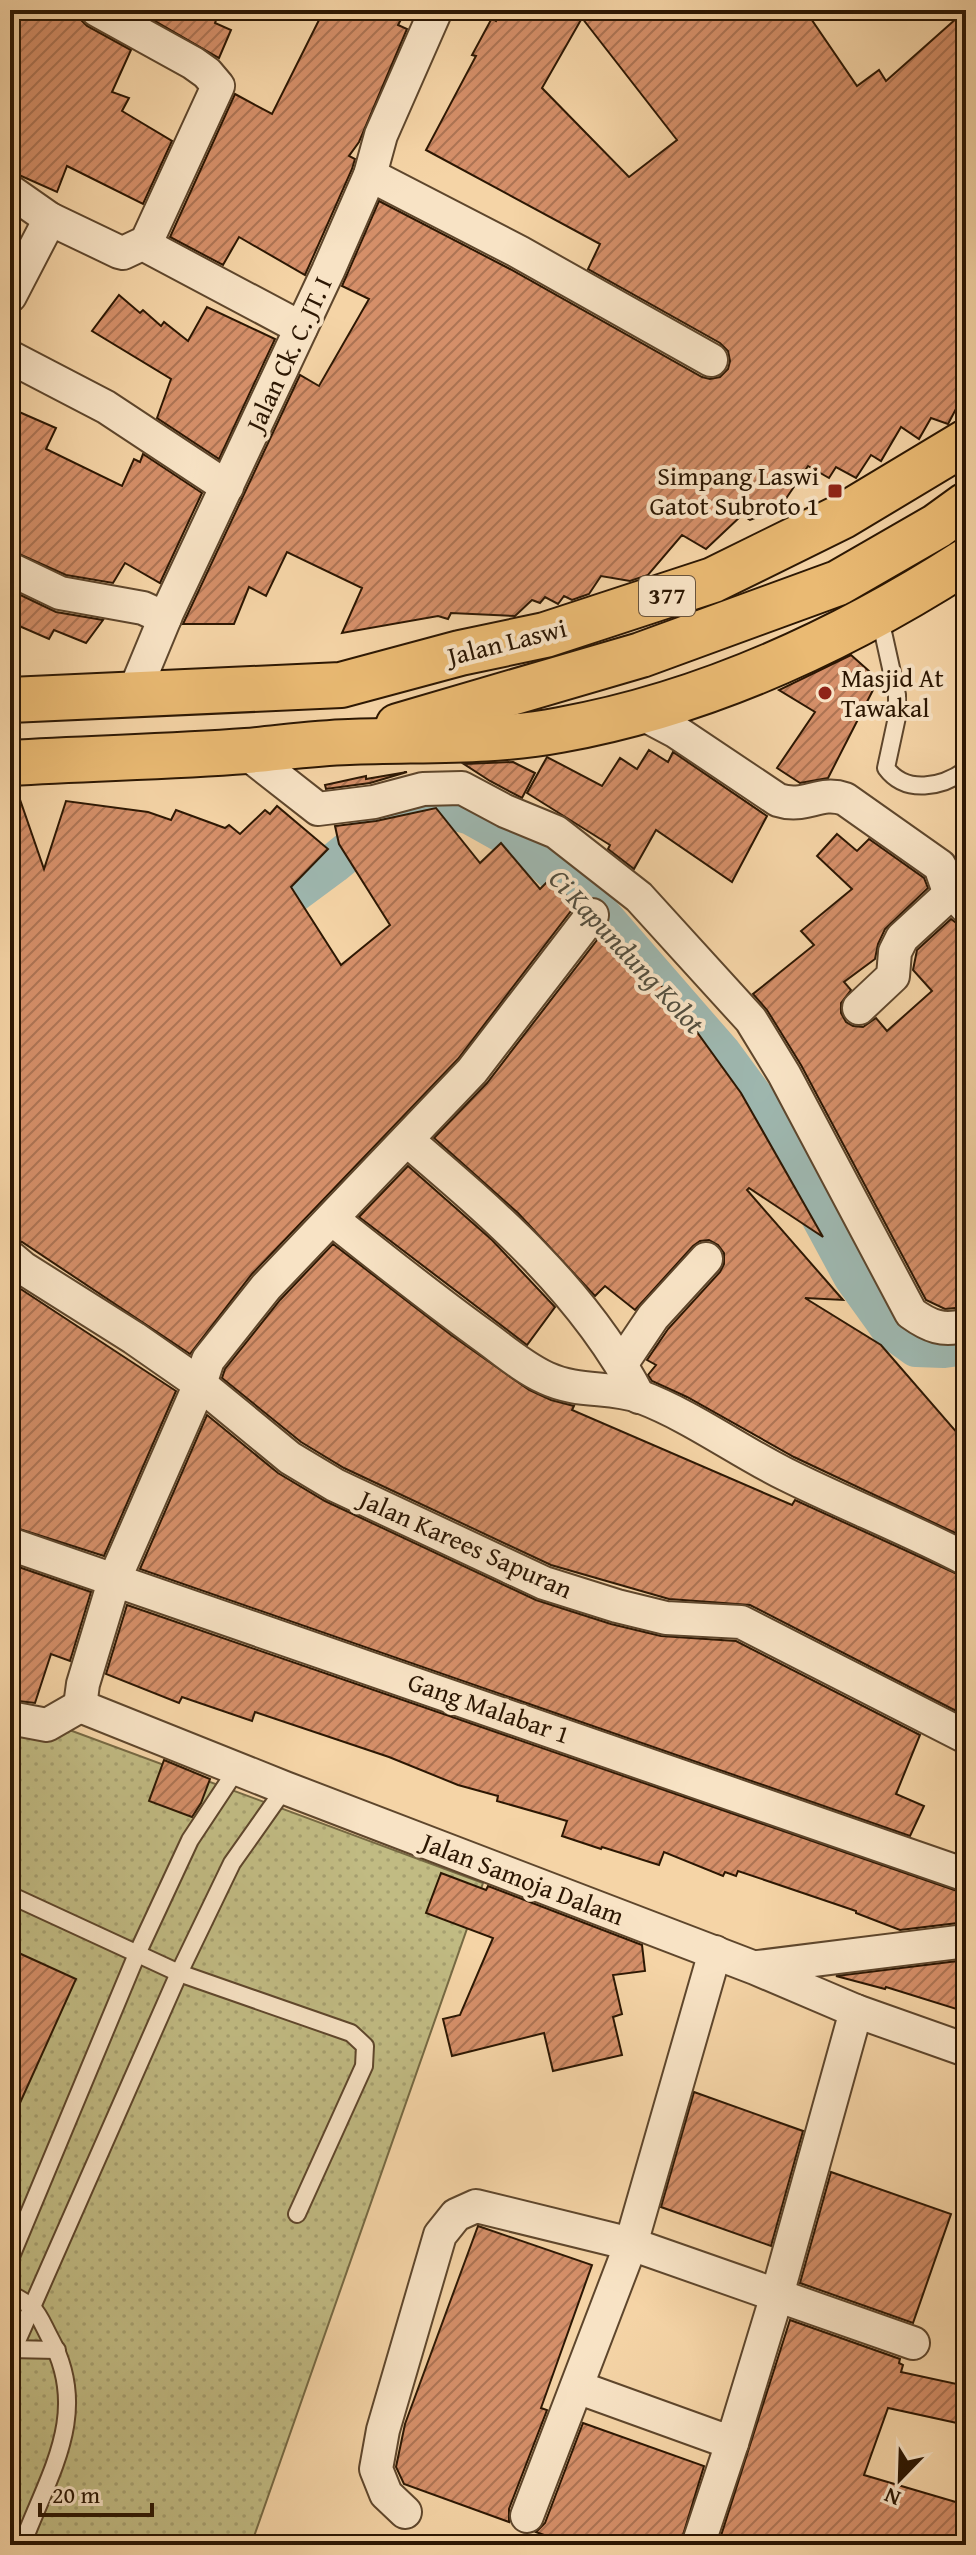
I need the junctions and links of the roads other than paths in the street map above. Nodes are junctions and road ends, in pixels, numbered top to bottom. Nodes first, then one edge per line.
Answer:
1 (97, 10) edge
2 (436, 10) edge
3 (370, 175) junction
4 (10, 191) edge
5 (50, 219) junction
6 (145, 245) junction
7 (10, 296) edge
8 (301, 328) junction
9 (10, 357) edge
10 (711, 360) dead end
11 (966, 442) edge
12 (227, 487) junction
13 (966, 505) edge
14 (965, 566) edge
15 (10, 569) edge
16 (879, 613) junction
17 (165, 618) junction
18 (569, 674) junction
19 (341, 685) junction
20 (133, 695) junction
21 (10, 700) edge
22 (658, 722) junction
23 (346, 742) junction
24 (244, 751) junction
25 (10, 763) edge
26 (966, 770) edge
27 (959, 900) edge
28 (592, 915) dead end
29 (859, 1008) dead end
30 (407, 1140) junction
31 (332, 1219) junction
32 (10, 1257) edge
33 (706, 1259) dead end
34 (966, 1325) edge
35 (622, 1363) junction
36 (200, 1384) junction
37 (639, 1397) junction
38 (10, 1544) edge
39 (966, 1559) edge
40 (115, 1578) junction
41 (80, 1706) junction
42 (10, 1718) edge
43 (966, 1737) edge
44 (237, 1769) junction
45 (285, 1788) junction
46 (966, 1875) edge
47 (10, 1895) edge
48 (966, 1941) edge
49 (715, 1952) junction
50 (137, 1954) junction
51 (755, 1968) junction
52 (179, 1973) junction
53 (856, 2011) junction
54 (966, 2050) edge
55 (297, 2214) dead end
56 (631, 2244) junction
57 (10, 2259) edge
58 (10, 2294) edge
59 (777, 2295) junction
60 (33, 2306) junction
61 (913, 2343) dead end
62 (11, 2350) edge
63 (57, 2350) junction
64 (577, 2387) junction
65 (732, 2443) junction
66 (405, 2512) dead end
67 (527, 2516) dead end
68 (22, 2545) edge
69 (698, 2545) edge

1 - 6 street
2 - 3 street, Jalan Ck. C. JT. I
3 - 8 street, Jalan Ck. C. JT. I
3 - 10 street
4 - 5 street
5 - 6 street
5 - 7 street
6 - 8 street
8 - 12 street, Jalan Ck. C. JT. I
9 - 12 street
11 - 19 main road, Jalan Laswi / 377
12 - 17 street, Jalan Ck. C. JT. I
13 - 18 main road, 377
14 - 16 main road, 377
15 - 17 street
16 - 22 main road, 377
16 - 26 lane
17 - 20 street, Jalan Ck. C. JT. I
18 - 19 main road, 377
18 - 23 main road, 377
19 - 20 main road, Jalan Laswi / 377
20 - 21 main road, Jalan Laswi / 377
22 - 23 main road, 377
22 - 27 street
23 - 24 main road, 377
24 - 25 main road, 377
24 - 34 street
27 - 29 street
28 - 30 street
30 - 31 street
30 - 35 street
31 - 36 street
31 - 37 street
32 - 36 street, Jalan Karees Sapuran
33 - 35 street
35 - 37 street
36 - 40 street
36 - 43 street, Jalan Karees Sapuran
37 - 39 street
38 - 40 street, Gang Malabar 1
40 - 41 street
40 - 46 street, Gang Malabar 1
41 - 42 street
41 - 44 street, Jalan Samoja Dalam
44 - 45 street, Jalan Samoja Dalam
44 - 50 lane
45 - 49 street, Jalan Samoja Dalam
45 - 52 lane
47 - 50 lane
48 - 51 street
49 - 51 street, Jalan Samoja Dalam
49 - 56 street
50 - 52 lane
50 - 57 lane
51 - 53 street, Jalan Samoja Dalam
52 - 55 lane
52 - 60 lane
53 - 54 street, Jalan Samoja Dalam
53 - 59 street
56 - 59 street
56 - 64 street
56 - 66 street
58 - 60 lane
59 - 61 street
59 - 65 street
60 - 62 lane
60 - 63 lane
62 - 63 lane
63 - 68 lane
64 - 65 street
64 - 67 street
65 - 69 street

